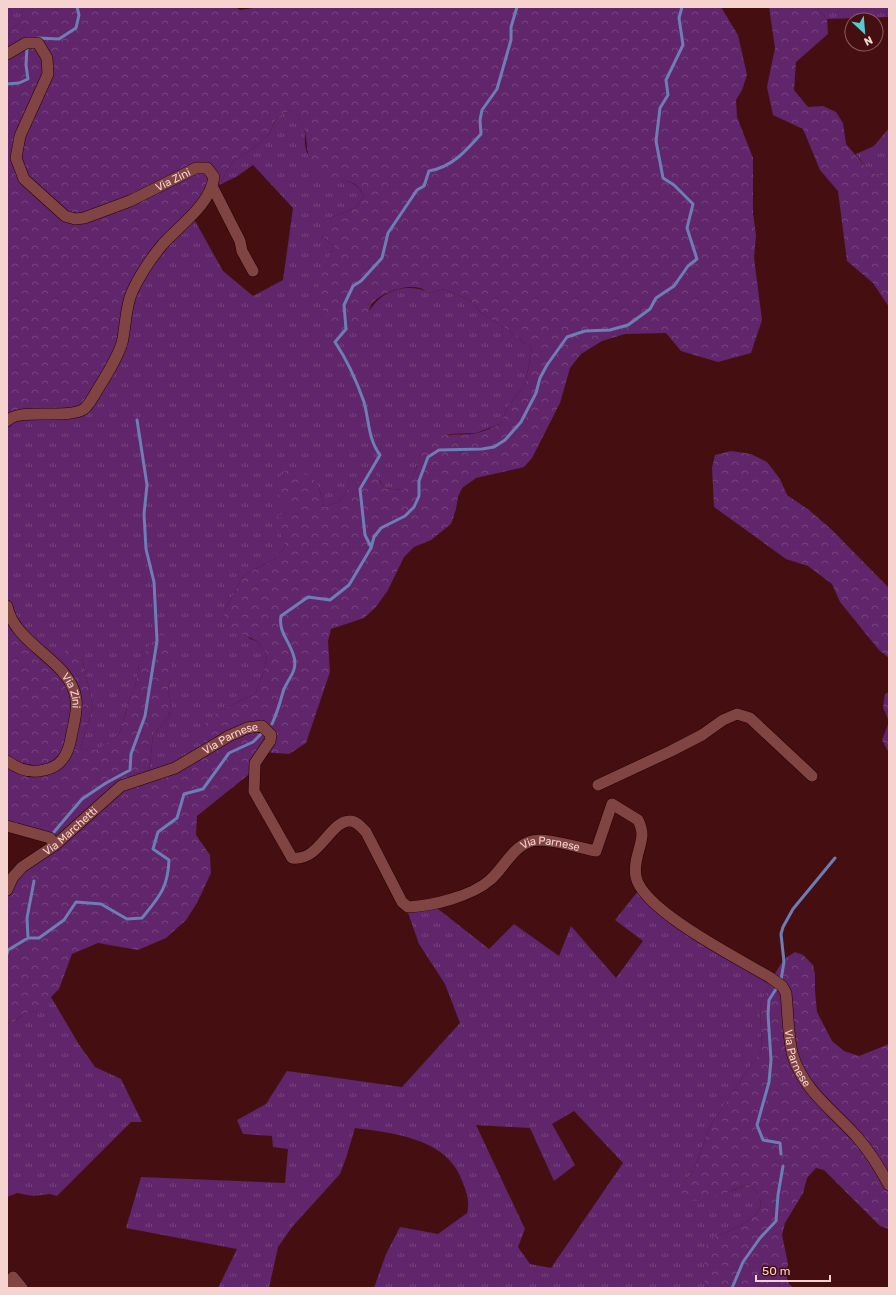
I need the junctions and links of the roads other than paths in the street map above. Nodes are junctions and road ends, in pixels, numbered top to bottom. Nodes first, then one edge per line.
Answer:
1 (7, 54) edge
2 (213, 188) junction
3 (254, 272) dead end
4 (7, 421) edge
5 (7, 606) edge
6 (7, 761) edge
7 (812, 776) dead end
8 (141, 779) joint
9 (598, 785) dead end
10 (7, 826) edge
11 (56, 845) junction
12 (7, 890) edge
13 (889, 1185) edge
14 (11, 1288) edge
15 (22, 1288) edge

1 - 2 street, Via Zini
2 - 3 street
2 - 4 street
5 - 6 street, Via Zini
7 - 9 street
8 - 11 street, Via Marchetti
8 - 13 street, Via Parnese
10 - 11 street
11 - 12 street, Via Marchetti
14 - 15 street

